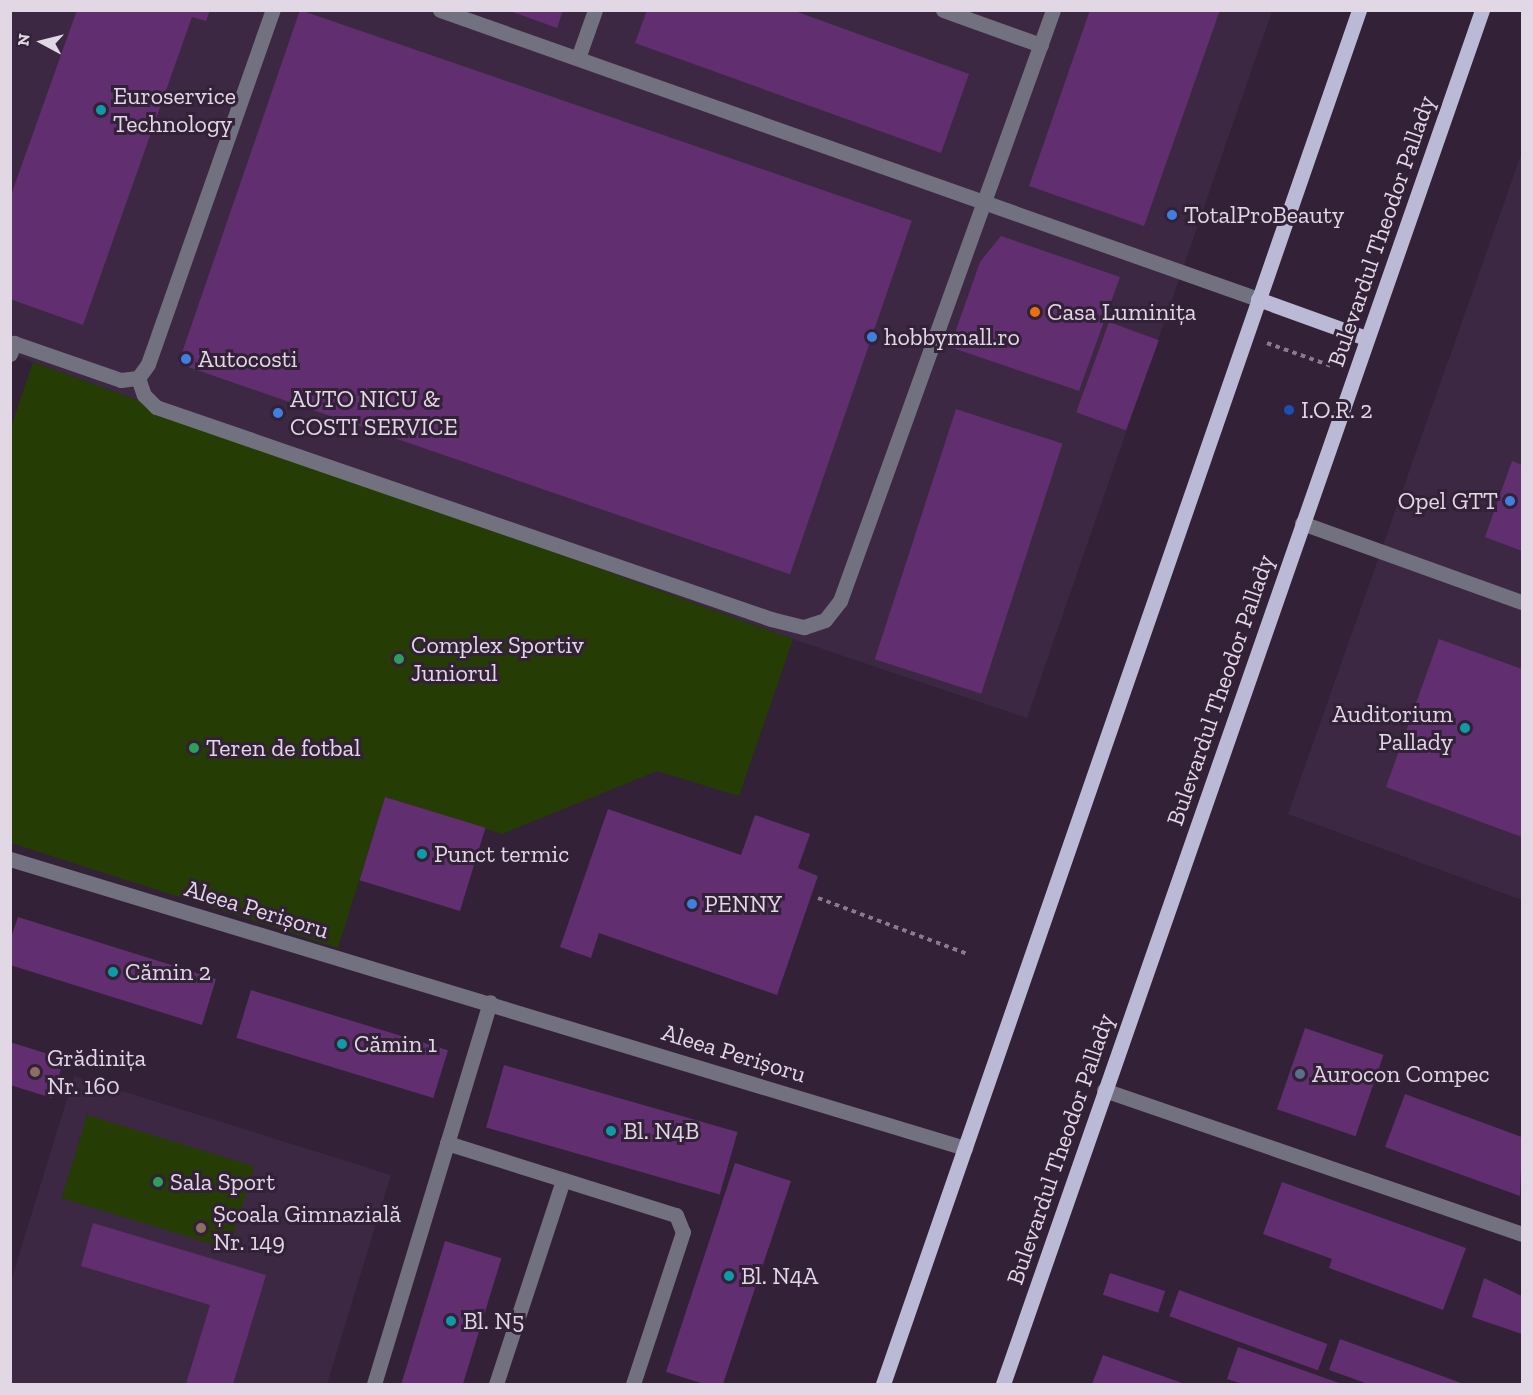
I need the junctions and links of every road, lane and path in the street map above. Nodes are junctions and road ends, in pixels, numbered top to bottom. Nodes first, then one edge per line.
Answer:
1 (273, 10) edge
2 (440, 10) edge
3 (595, 10) edge
4 (1053, 10) edge
5 (1359, 10) edge
6 (1482, 10) edge
7 (945, 11) edge
8 (1041, 45) junction
9 (578, 58) junction
10 (986, 201) junction
11 (1258, 298) junction
12 (1245, 335) junction
13 (1366, 339) junction
14 (12, 346) edge
15 (1354, 374) junction
16 (138, 378) junction
17 (1302, 523) junction
18 (1522, 602) edge
19 (10, 859) edge
20 (818, 898) dead end
21 (968, 954) dead end
22 (490, 1002) junction
23 (1104, 1090) junction
24 (447, 1143) junction
25 (965, 1148) junction
26 (563, 1180) junction
27 (1522, 1234) edge
28 (374, 1384) edge
29 (496, 1384) edge
30 (633, 1384) edge
31 (883, 1384) edge
32 (1003, 1384) edge

1 - 16 street
2 - 9 street
3 - 9 street
4 - 8 street
5 - 11 main road
6 - 13 main road, Bulevardul Theodor Pallady
7 - 8 street
8 - 10 street
9 - 10 street
10 - 11 street
10 - 16 street
11 - 12 main road
11 - 13 main road
12 - 15 path
12 - 25 main road
13 - 15 main road, Bulevardul Theodor Pallady
14 - 16 street
15 - 17 main road, Bulevardul Theodor Pallady
17 - 18 street
17 - 23 main road, Bulevardul Theodor Pallady
19 - 22 street, Aleea Perișoru
20 - 21 path
22 - 24 street
22 - 25 street, Aleea Perișoru
23 - 27 street
23 - 32 main road, Bulevardul Theodor Pallady
24 - 26 street
24 - 28 street
25 - 31 main road
26 - 29 street
26 - 30 street

